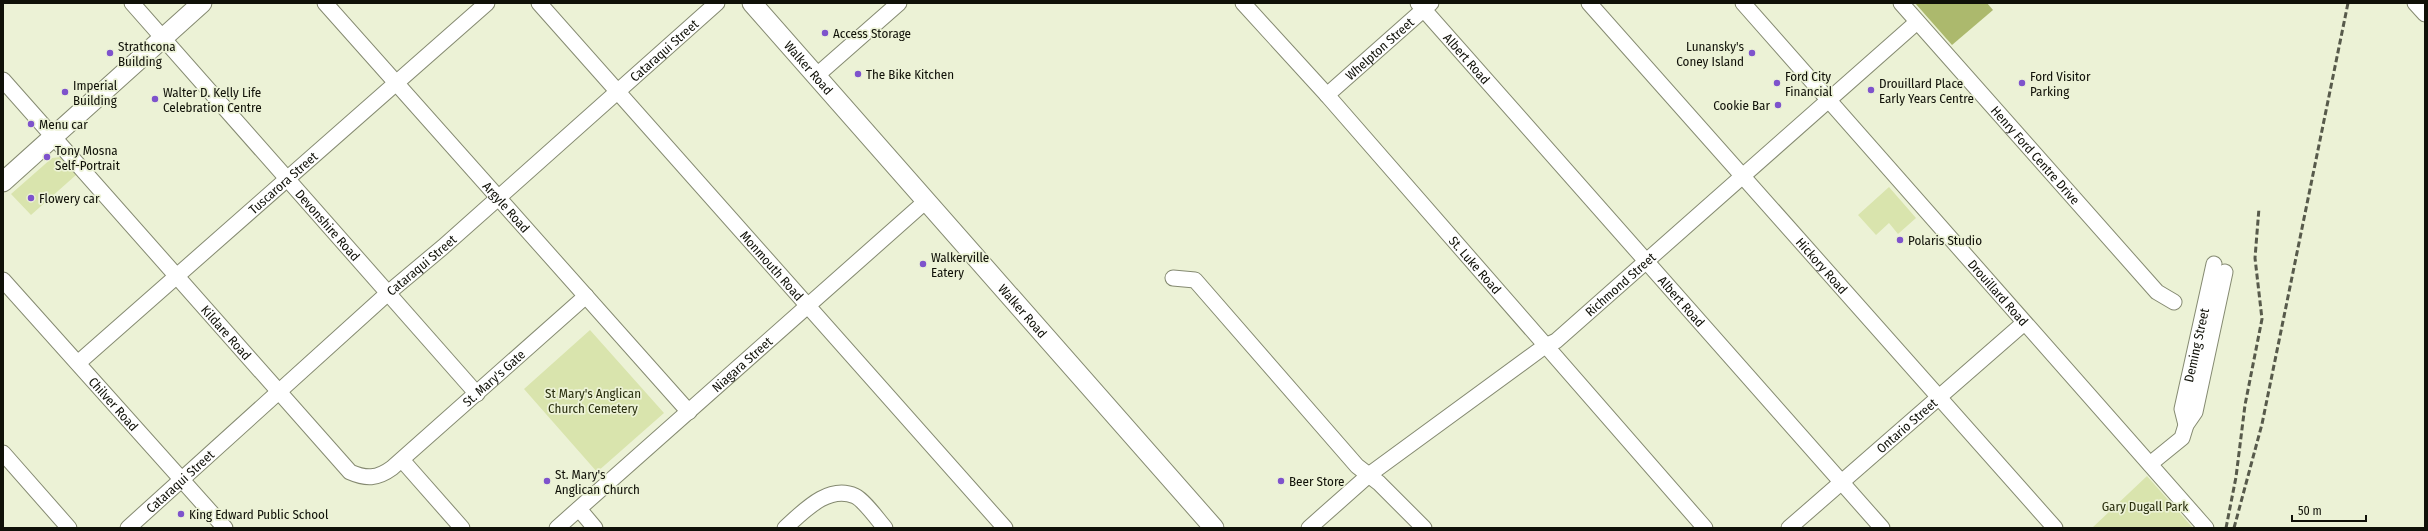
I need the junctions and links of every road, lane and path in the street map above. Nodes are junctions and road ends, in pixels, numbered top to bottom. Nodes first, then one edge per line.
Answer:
1 (132, 3) edge
2 (202, 3) edge
3 (325, 3) edge
4 (488, 3) edge
5 (539, 3) edge
6 (717, 3) edge
7 (752, 3) edge
8 (899, 3) edge
9 (1243, 3) edge
10 (1589, 3) edge
11 (1743, 3) edge
12 (1901, 3) edge
13 (2415, 3) edge
14 (1424, 5) edge
15 (2425, 14) edge
16 (1918, 22) junction
17 (162, 38) junction
18 (816, 76) junction
19 (3, 80) edge
20 (396, 83) junction
21 (617, 92) junction
22 (1327, 95) junction
23 (1829, 101) junction
24 (53, 136) junction
25 (1742, 177) junction
26 (288, 179) junction
27 (3, 182) edge
28 (498, 198) junction
29 (926, 201) junction
30 (1646, 260) junction
31 (2220, 268) dead end
32 (177, 277) junction
33 (1173, 278) dead end
34 (3, 280) edge
35 (388, 293) junction
36 (586, 296) junction
37 (2174, 302) dead end
38 (807, 305) junction
39 (2024, 323) junction
40 (1545, 346) junction
41 (78, 363) junction
42 (279, 393) junction
43 (477, 394) junction
44 (1937, 397) junction
45 (689, 412) junction
46 (3, 453) edge
47 (402, 460) junction
48 (2150, 464) junction
49 (1370, 474) junction
50 (182, 480) junction
51 (1841, 481) junction
52 (579, 509) junction
53 (69, 528) edge
54 (128, 528) edge
55 (225, 528) edge
56 (462, 528) edge
57 (557, 528) edge
58 (595, 528) edge
59 (785, 528) edge
60 (886, 528) edge
61 (1005, 528) edge
62 (1214, 528) edge
63 (1309, 528) edge
64 (1424, 528) edge
65 (1704, 528) edge
66 (1789, 528) edge
67 (1882, 528) edge
68 (2054, 528) edge
69 (2206, 528) edge

1 - 17 street, Devonshire Road
2 - 17 main road
3 - 20 street, Argyle Road
4 - 20 street, Tuscarora Street
5 - 21 street, Monmouth Road
6 - 21 street, Cataraqui Street
7 - 18 main road, Walker Road
8 - 18 street
9 - 22 street, St. Luke Road
10 - 25 street, Hickory Road
11 - 23 street, Drouillard Road
12 - 16 street, Henry Ford Centre Drive
13 - 15 street
14 - 22 street, Whelpton Street
14 - 30 street, Albert Road
16 - 23 street, Richmond Street
16 - 37 street, Henry Ford Centre Drive
17 - 24 main road
17 - 26 street, Devonshire Road
18 - 29 main road, Walker Road
19 - 24 street, Kildare Road
20 - 26 street, Tuscarora Street
20 - 28 street, Argyle Road
21 - 28 street, Cataraqui Street
21 - 38 street, Monmouth Road
22 - 40 street, St. Luke Road
23 - 25 street, Richmond Street
23 - 39 street, Drouillard Road
24 - 27 main road
24 - 32 street, Kildare Road
25 - 30 street, Richmond Street
25 - 44 street, Hickory Road
26 - 32 street, Tuscarora Street
26 - 35 street, Devonshire Road
28 - 35 street, Cataraqui Street
28 - 36 street, Argyle Road
29 - 38 street, Niagara Street
29 - 62 main road, Walker Road
30 - 40 street, Richmond Street
30 - 51 street, Albert Road
31 - 48 street, Deming Street
32 - 41 street, Tuscarora Street
32 - 42 street, Kildare Road
33 - 49 street
34 - 41 street, Chilver Road
35 - 42 street, Cataraqui Street
35 - 43 street, Devonshire Road
36 - 43 street, St. Mary's Gate
36 - 45 street, Argyle Road
38 - 45 street, Niagara Street
38 - 61 street, Monmouth Road
39 - 44 street, Ontario Street
39 - 48 street, Drouillard Road
40 - 49 street, Richmond Street
40 - 65 street, St. Luke Road
41 - 50 street, Chilver Road
42 - 47 street, Kildare Road
42 - 50 street, Cataraqui Street
43 - 47 street, St. Mary's Gate
44 - 51 street, Ontario Street
44 - 68 street, Hickory Road
45 - 52 street, Niagara Street
46 - 53 street
47 - 56 street
48 - 69 street, Drouillard Road
49 - 63 street, Richmond Street
49 - 64 street
50 - 54 street, Cataraqui Street
50 - 55 street, Chilver Road
51 - 66 street, Ontario Street
51 - 67 street, Albert Road
52 - 57 street, Niagara Street
52 - 58 street
59 - 60 street

